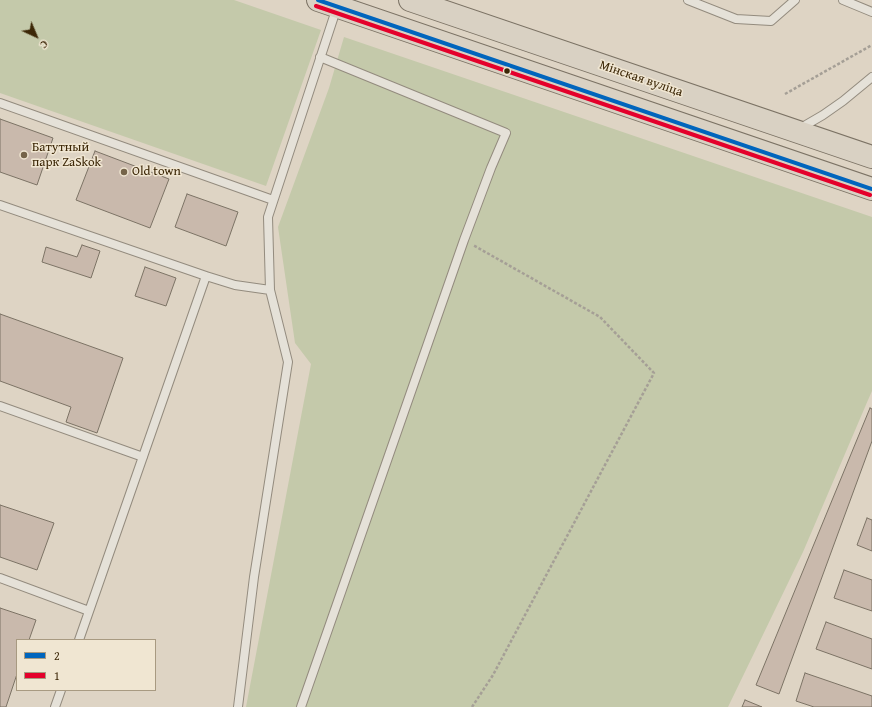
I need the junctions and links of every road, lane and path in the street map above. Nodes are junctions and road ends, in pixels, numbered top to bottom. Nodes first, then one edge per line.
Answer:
1 (410, 0) edge
2 (688, 0) edge
3 (795, 0) edge
4 (843, 0) edge
5 (332, 2) edge
6 (872, 12) edge
7 (872, 45) edge
8 (320, 57) junction
9 (872, 77) edge
10 (785, 94) dead end
11 (0, 102) edge
12 (795, 131) junction
13 (871, 154) edge
14 (872, 189) edge
15 (274, 200) junction
16 (0, 205) edge
17 (464, 240) junction
18 (206, 276) junction
19 (270, 290) junction
20 (0, 406) edge
21 (143, 458) junction
22 (0, 578) edge
23 (89, 611) junction
24 (78, 639) edge
25 (61, 691) edge
26 (55, 707) edge
27 (238, 707) edge
28 (301, 707) edge
29 (472, 707) edge

1 - 12 main road, Мінская вуліца
2 - 3 lane
4 - 6 lane
5 - 8 lane
5 - 14 main road
7 - 10 path
8 - 15 lane
8 - 17 lane
9 - 12 lane
11 - 15 lane
12 - 13 main road, Мінская вуліца
15 - 19 lane
16 - 18 lane
17 - 28 lane
17 - 29 path
18 - 19 lane
18 - 21 lane
19 - 27 lane
20 - 21 lane
21 - 23 lane
22 - 23 lane
23 - 24 lane
25 - 26 lane

